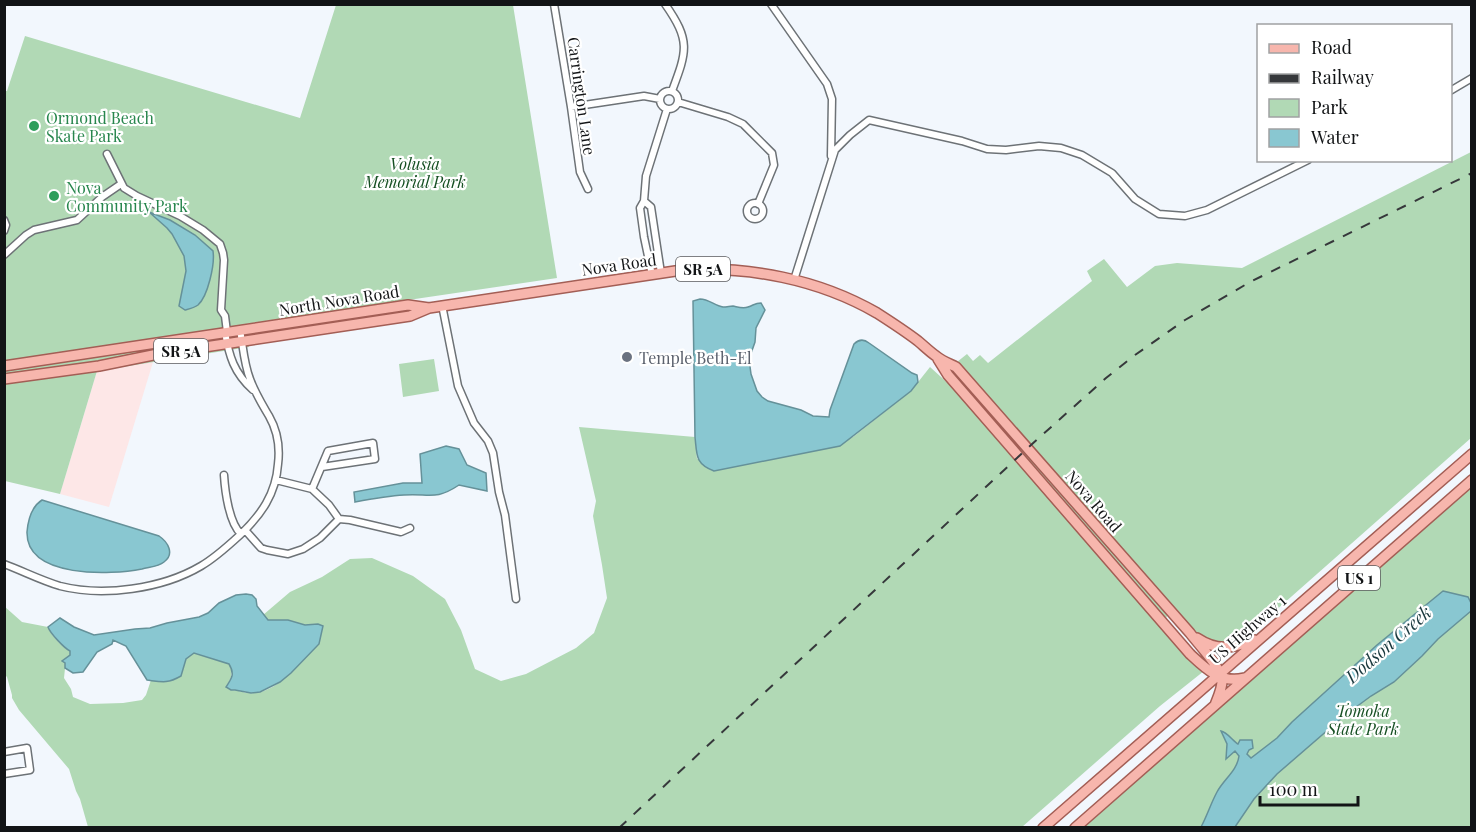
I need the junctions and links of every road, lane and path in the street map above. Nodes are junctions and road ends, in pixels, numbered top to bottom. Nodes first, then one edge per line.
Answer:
1 (554, 4) edge
2 (665, 4) edge
3 (771, 4) edge
4 (1472, 78) edge
5 (1452, 89) edge
6 (672, 91) junction
7 (660, 99) junction
8 (678, 102) junction
9 (571, 107) junction
10 (667, 109) junction
11 (107, 154) dead end
12 (831, 162) junction
13 (1304, 162) edge
14 (122, 184) junction
15 (588, 189) dead end
16 (644, 201) junction
17 (758, 204) dead end
18 (4, 220) edge
19 (4, 231) edge
20 (655, 235) junction
21 (644, 237) junction
22 (4, 255) edge
23 (656, 274) junction
24 (794, 280) junction
25 (442, 305) junction
26 (429, 308) junction
27 (240, 330) junction
28 (226, 332) junction
29 (243, 342) junction
30 (227, 345) junction
31 (113, 349) junction
32 (937, 357) junction
33 (4, 366) edge
34 (99, 366) junction
35 (4, 379) edge
36 (255, 392) junction
37 (1472, 454) edge
38 (322, 468) junction
39 (224, 475) dead end
40 (276, 480) junction
41 (1472, 480) edge
42 (312, 489) junction
43 (339, 519) junction
44 (411, 528) dead end
45 (243, 532) junction
46 (4, 564) edge
47 (516, 599) dead end
48 (1190, 633) junction
49 (1260, 638) junction
50 (1220, 676) junction
51 (1247, 676) junction
52 (1215, 705) junction
53 (4, 752) edge
54 (4, 774) edge
55 (1043, 828) edge
56 (1075, 828) edge

1 - 9 street, Carrington Lane
2 - 6 street
3 - 12 street
4 - 5 street
6 - 7 street
6 - 8 street
7 - 9 street
7 - 10 street
8 - 10 street
8 - 17 street
9 - 15 street, Carrington Lane
10 - 16 street
11 - 14 street
12 - 13 street
12 - 24 street
14 - 22 street
14 - 28 street
16 - 20 street
16 - 21 street
18 - 19 street
20 - 21 street
20 - 23 street
21 - 23 street
23 - 24 main road, Nova Road / SR 5A
23 - 25 main road, Nova Road / SR 5A
24 - 32 main road, Nova Road / SR 5A
25 - 26 main road, Nova Road / SR 5A
25 - 47 street
26 - 27 main road, North Nova Road / SR 5A
26 - 29 main road, North Nova Road / SR 5A
27 - 28 main road, North Nova Road / SR 5A
27 - 29 street
28 - 30 street
28 - 31 main road, North Nova Road / SR 5A
29 - 30 main road, North Nova Road / SR 5A
29 - 36 street
30 - 34 main road, North Nova Road / SR 5A
30 - 36 street
31 - 33 main road, North Nova Road / SR 5A
31 - 34 main road
32 - 48 main road, Nova Road / SR 5A
32 - 50 main road, Nova Road / SR 5A
34 - 35 main road, North Nova Road / SR 5A
36 - 40 street
37 - 49 main road, US Highway 1 / US 1
38 - 38 street
38 - 42 street
39 - 45 street
40 - 42 street
40 - 45 street
41 - 51 main road, US 1
42 - 43 street
43 - 44 street
43 - 45 street
45 - 46 street
48 - 49 main road
48 - 50 main road, Nova Road / SR 5A
49 - 50 main road, US Highway 1 / US 1
50 - 51 main road
50 - 52 main road
50 - 55 main road, US Highway 1 / US 1
51 - 52 main road, US 1
52 - 56 main road, US 1
53 - 54 street

